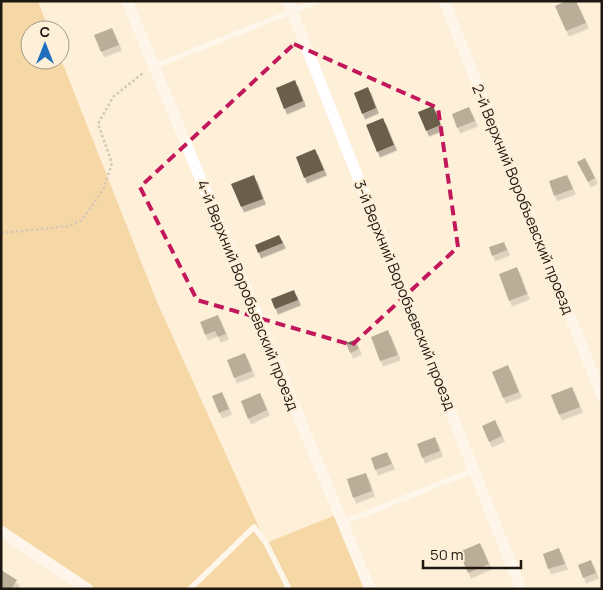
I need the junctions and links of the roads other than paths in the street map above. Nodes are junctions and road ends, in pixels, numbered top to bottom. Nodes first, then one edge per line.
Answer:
1 (127, 1) edge
2 (318, 1) edge
3 (444, 1) edge
4 (290, 7) edge
5 (153, 67) junction
6 (602, 396) edge
7 (474, 470) junction
8 (342, 523) junction
9 (1, 530) edge
10 (88, 589) edge
11 (190, 589) edge
12 (289, 589) edge
13 (370, 589) edge
14 (521, 589) edge

1 - 5 street, 4-й Верхний Воробъевский проезд
2 - 4 lane
3 - 6 street, 2-й Верхний Воробъевский проезд
4 - 5 lane
4 - 7 street, 3-й Верхний Воробъевский проезд
5 - 8 street, 4-й Верхний Воробъевский проезд
7 - 8 lane
7 - 14 street, 3-й Верхний Воробъевский проезд
8 - 13 street, 4-й Верхний Воробъевский проезд
9 - 10 street
11 - 12 lane

